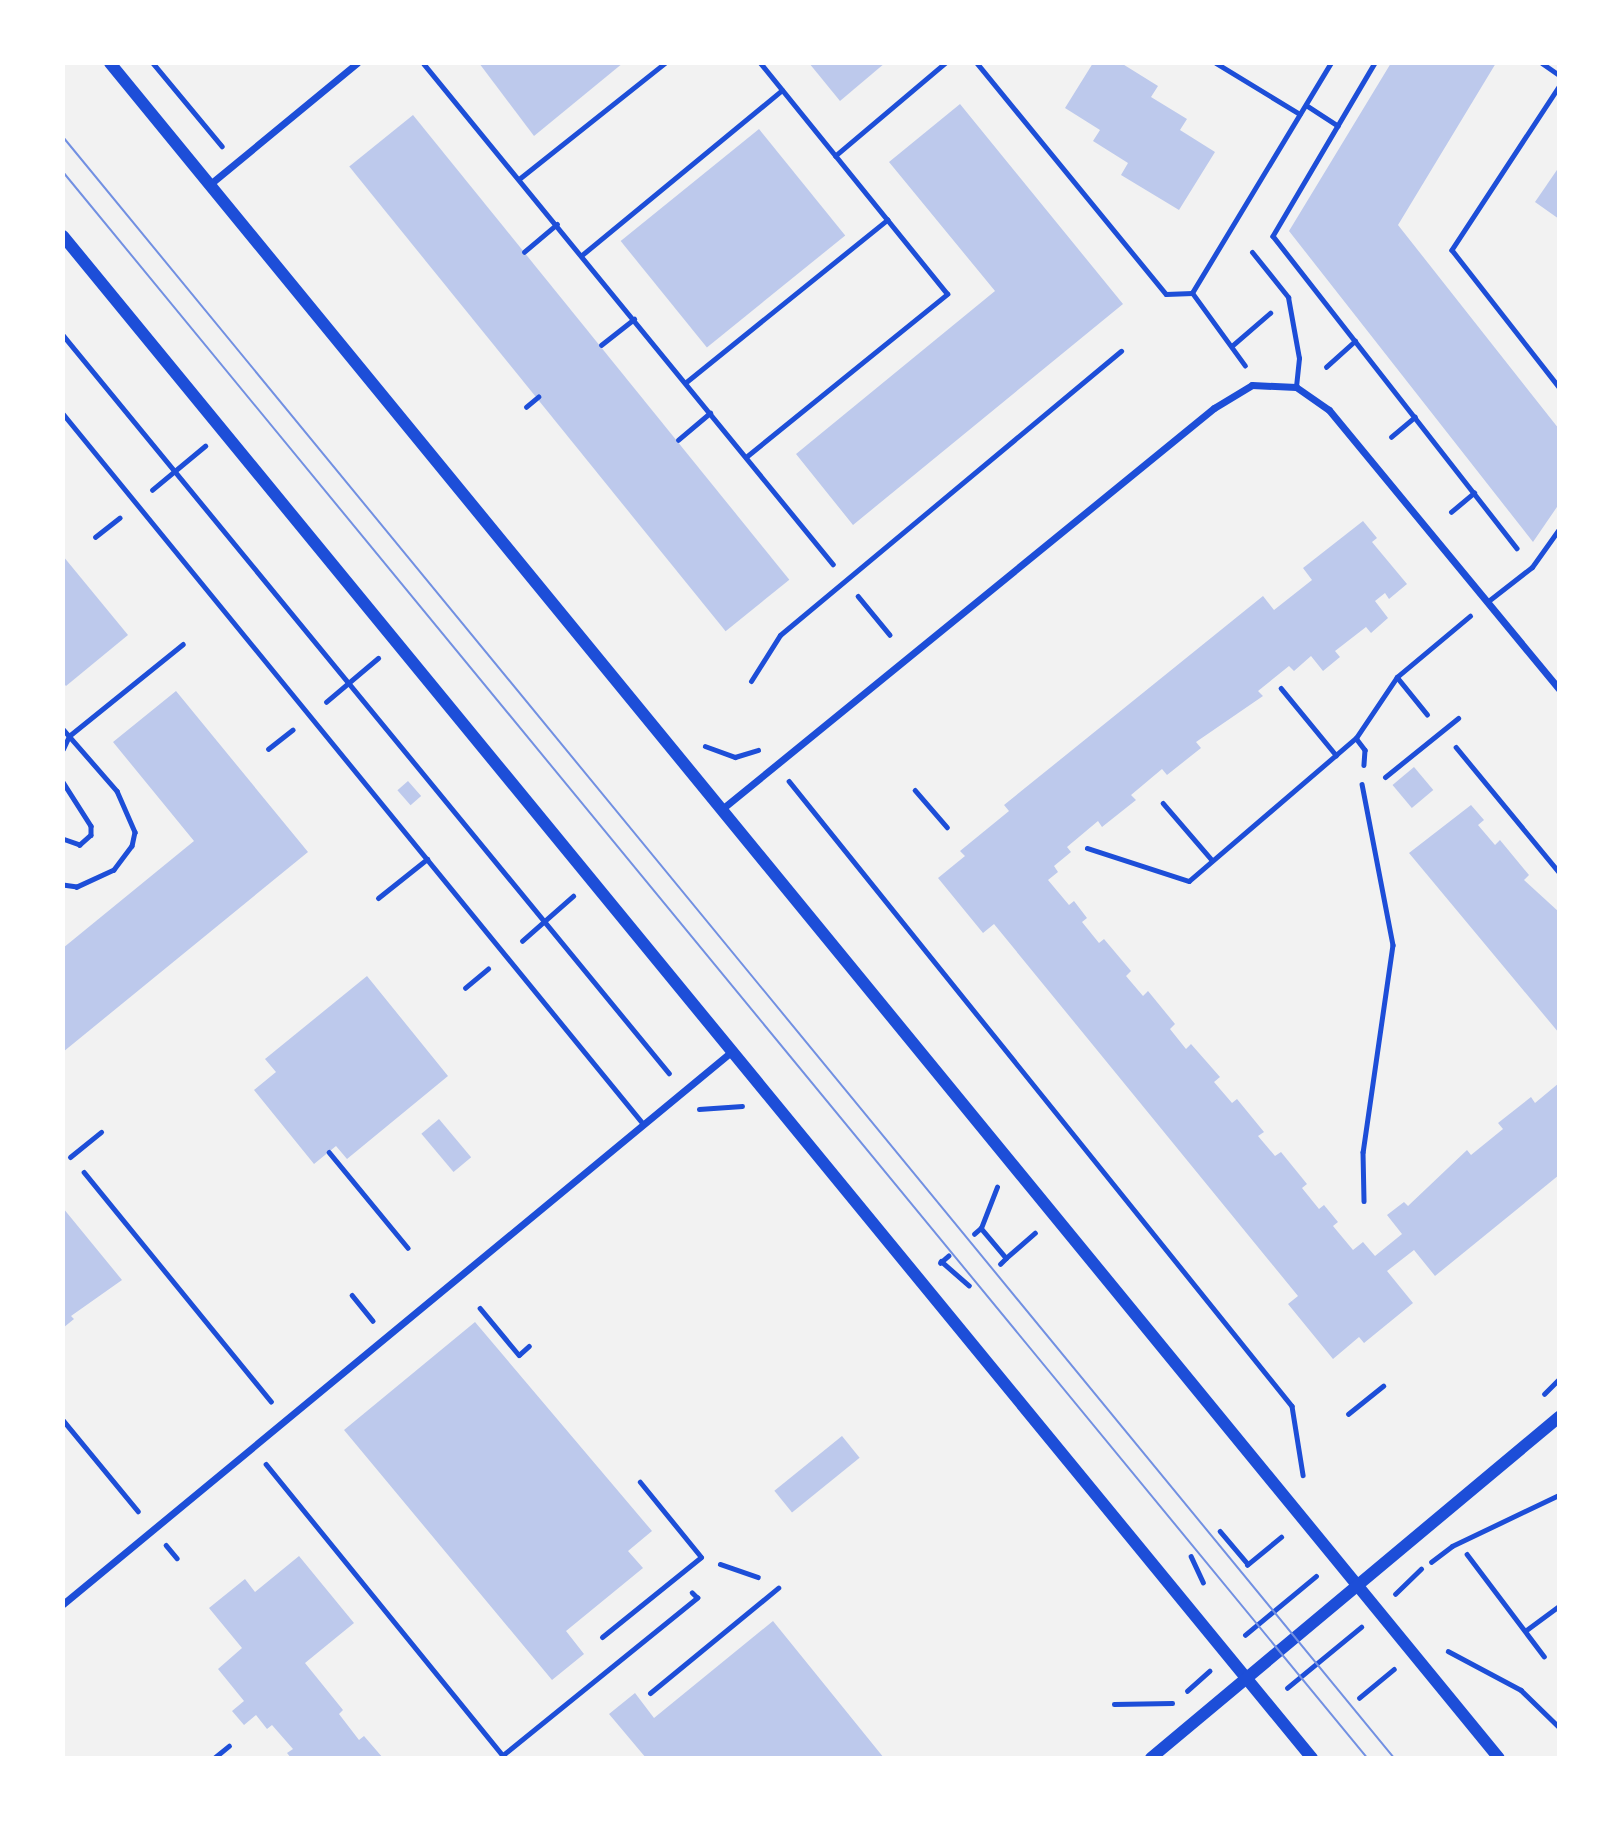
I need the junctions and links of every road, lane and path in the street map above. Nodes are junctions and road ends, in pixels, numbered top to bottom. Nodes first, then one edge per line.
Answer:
1 (110, 63) edge
2 (153, 63) edge
3 (357, 63) edge
4 (665, 63) edge
5 (760, 63) edge
6 (945, 63) edge
7 (976, 63) edge
8 (1216, 63) edge
9 (1331, 63) edge
10 (1376, 63) edge
11 (1542, 63) edge
12 (424, 64) edge
13 (1559, 75) edge
14 (1559, 87) edge
15 (782, 90) junction
16 (1306, 105) junction
17 (1300, 114) junction
18 (1338, 126) junction
19 (222, 146) dead end
20 (835, 156) junction
21 (519, 179) junction
22 (209, 184) junction
23 (887, 220) junction
24 (557, 225) junction
25 (63, 236) edge
26 (524, 252) dead end
27 (1252, 252) dead end
28 (582, 255) junction
29 (1192, 293) junction
30 (634, 319) junction
31 (63, 335) edge
32 (1356, 341) junction
33 (601, 345) dead end
34 (1121, 351) dead end
35 (1326, 367) dead end
36 (685, 383) junction
37 (1252, 385) junction
38 (1296, 387) junction
39 (1559, 387) edge
40 (538, 397) dead end
41 (526, 407) dead end
42 (710, 413) junction
43 (63, 414) edge
44 (1415, 417) junction
45 (223, 431) junction
46 (1391, 437) dead end
47 (678, 440) dead end
48 (746, 457) junction
49 (175, 471) junction
50 (1474, 493) junction
51 (136, 504) junction
52 (1451, 512) dead end
53 (1559, 529) edge
54 (95, 537) dead end
55 (1532, 567) junction
56 (844, 578) junction
57 (1487, 602) junction
58 (890, 635) dead end
59 (183, 644) dead end
60 (396, 644) junction
61 (1396, 677) junction
62 (751, 681) dead end
63 (349, 683) junction
64 (1281, 688) dead end
65 (1559, 689) edge
66 (309, 716) junction
67 (1458, 718) dead end
68 (63, 729) edge
69 (1442, 731) junction
70 (69, 736) junction
71 (1356, 738) junction
72 (696, 740) dead end
73 (63, 747) edge
74 (268, 749) dead end
75 (1336, 755) junction
76 (774, 765) junction
77 (1385, 776) dead end
78 (63, 782) edge
79 (915, 790) dead end
80 (1163, 803) dead end
81 (722, 809) junction
82 (947, 827) dead end
83 (63, 839) edge
84 (1087, 848) dead end
85 (427, 859) junction
86 (1212, 860) junction
87 (1559, 872) edge
88 (591, 881) junction
89 (63, 885) edge
90 (378, 898) dead end
91 (544, 921) junction
92 (505, 955) junction
93 (465, 988) dead end
94 (731, 1052) junction
95 (684, 1091) junction
96 (749, 1108) dead end
97 (643, 1124) junction
98 (100, 1132) dead end
99 (329, 1152) dead end
100 (70, 1157) joint
101 (1013, 1165) junction
102 (1364, 1200) dead end
103 (981, 1228) junction
104 (1040, 1229) dead end
105 (974, 1234) dead end
106 (408, 1248) dead end
107 (1006, 1258) junction
108 (942, 1261) dead end
109 (1000, 1264) dead end
110 (969, 1285) dead end
111 (352, 1295) dead end
112 (480, 1308) dead end
113 (385, 1336) junction
114 (530, 1346) dead end
115 (1382, 1386) dead end
116 (1348, 1414) dead end
117 (1559, 1417) edge
118 (285, 1418) junction
119 (63, 1420) edge
120 (251, 1445) junction
121 (1304, 1481) dead end
122 (640, 1482) dead end
123 (1559, 1494) edge
124 (137, 1510) dead end
125 (1220, 1531) dead end
126 (1281, 1537) dead end
127 (1467, 1554) dead end
128 (1191, 1556) dead end
129 (701, 1557) junction
130 (1335, 1560) junction
131 (679, 1576) junction
132 (761, 1578) dead end
133 (1205, 1586) dead end
134 (778, 1588) dead end
135 (1358, 1588) junction
136 (63, 1604) edge
137 (1559, 1606) edge
138 (1378, 1612) junction
139 (1525, 1631) junction
140 (602, 1637) dead end
141 (1446, 1649) dead end
142 (1226, 1654) junction
143 (1544, 1656) dead end
144 (1397, 1666) dead end
145 (1247, 1680) junction
146 (650, 1693) dead end
147 (1359, 1698) dead end
148 (1266, 1703) junction
149 (1114, 1704) dead end
150 (1559, 1727) edge
151 (229, 1746) dead end
152 (504, 1756) edge
153 (214, 1758) edge
154 (1151, 1758) edge
155 (1312, 1758) edge
156 (1499, 1758) edge

1 - 22 street
2 - 19 path
3 - 22 street
4 - 21 path
5 - 15 path
6 - 20 path
7 - 29 path
8 - 17 path
9 - 16 path
10 - 18 path
11 - 13 path
12 - 21 path
14 - 39 path
15 - 20 path
15 - 28 path
16 - 17 path
16 - 18 path
17 - 29 path
18 - 32 path
20 - 23 path
21 - 24 path
22 - 81 street
23 - 36 path
23 - 48 path
24 - 26 path
24 - 28 path
25 - 45 street
27 - 38 lane
28 - 30 path
29 - 37 path
30 - 33 path
30 - 36 path
31 - 49 path
32 - 35 path
32 - 44 path
34 - 56 lane
36 - 42 path
37 - 38 street
37 - 76 street
38 - 57 street
40 - 41 path
42 - 47 path
42 - 48 path
43 - 51 lane
44 - 46 path
44 - 50 path
45 - 49 path
45 - 60 street
48 - 56 path
49 - 51 path
49 - 63 path
50 - 52 path
50 - 55 path
51 - 54 path
51 - 66 lane
53 - 55 lane
55 - 57 lane
56 - 58 path
56 - 62 lane
57 - 61 path
57 - 65 street
59 - 70 path
60 - 63 path
60 - 88 street
61 - 69 path
61 - 71 path
63 - 66 path
63 - 91 path
64 - 75 path
66 - 74 path
66 - 85 lane
67 - 69 lane
68 - 70 path
69 - 77 lane
69 - 87 path
70 - 73 path
70 - 89 path
71 - 75 path
71 - 102 path
72 - 76 path
75 - 86 path
76 - 81 street
76 - 121 path
78 - 83 path
79 - 82 path
80 - 86 path
81 - 101 street
84 - 86 path
85 - 90 lane
85 - 92 lane
88 - 91 path
88 - 94 street
91 - 92 path
91 - 95 path
92 - 93 path
92 - 97 lane
94 - 95 street
94 - 142 street
95 - 96 path
95 - 97 street
97 - 113 street
98 - 100 lane
99 - 106 path
100 - 118 path
101 - 103 path
101 - 130 street
103 - 105 path
103 - 107 path
104 - 107 path
107 - 109 path
108 - 110 path
111 - 113 path
112 - 114 path
113 - 118 street
115 - 116 path
117 - 135 street
118 - 120 street
119 - 124 path
120 - 136 street
120 - 152 path
122 - 129 lane
123 - 138 path
125 - 126 path
127 - 139 path
128 - 133 path
129 - 131 lane
129 - 132 path
130 - 135 street
130 - 142 path
131 - 140 lane
131 - 152 path
134 - 146 lane
135 - 138 street
135 - 145 street
137 - 139 path
138 - 148 path
138 - 156 street
139 - 143 path
141 - 150 path
142 - 145 street
142 - 149 path
144 - 147 path
145 - 148 street
145 - 154 street
148 - 155 street
151 - 153 path

